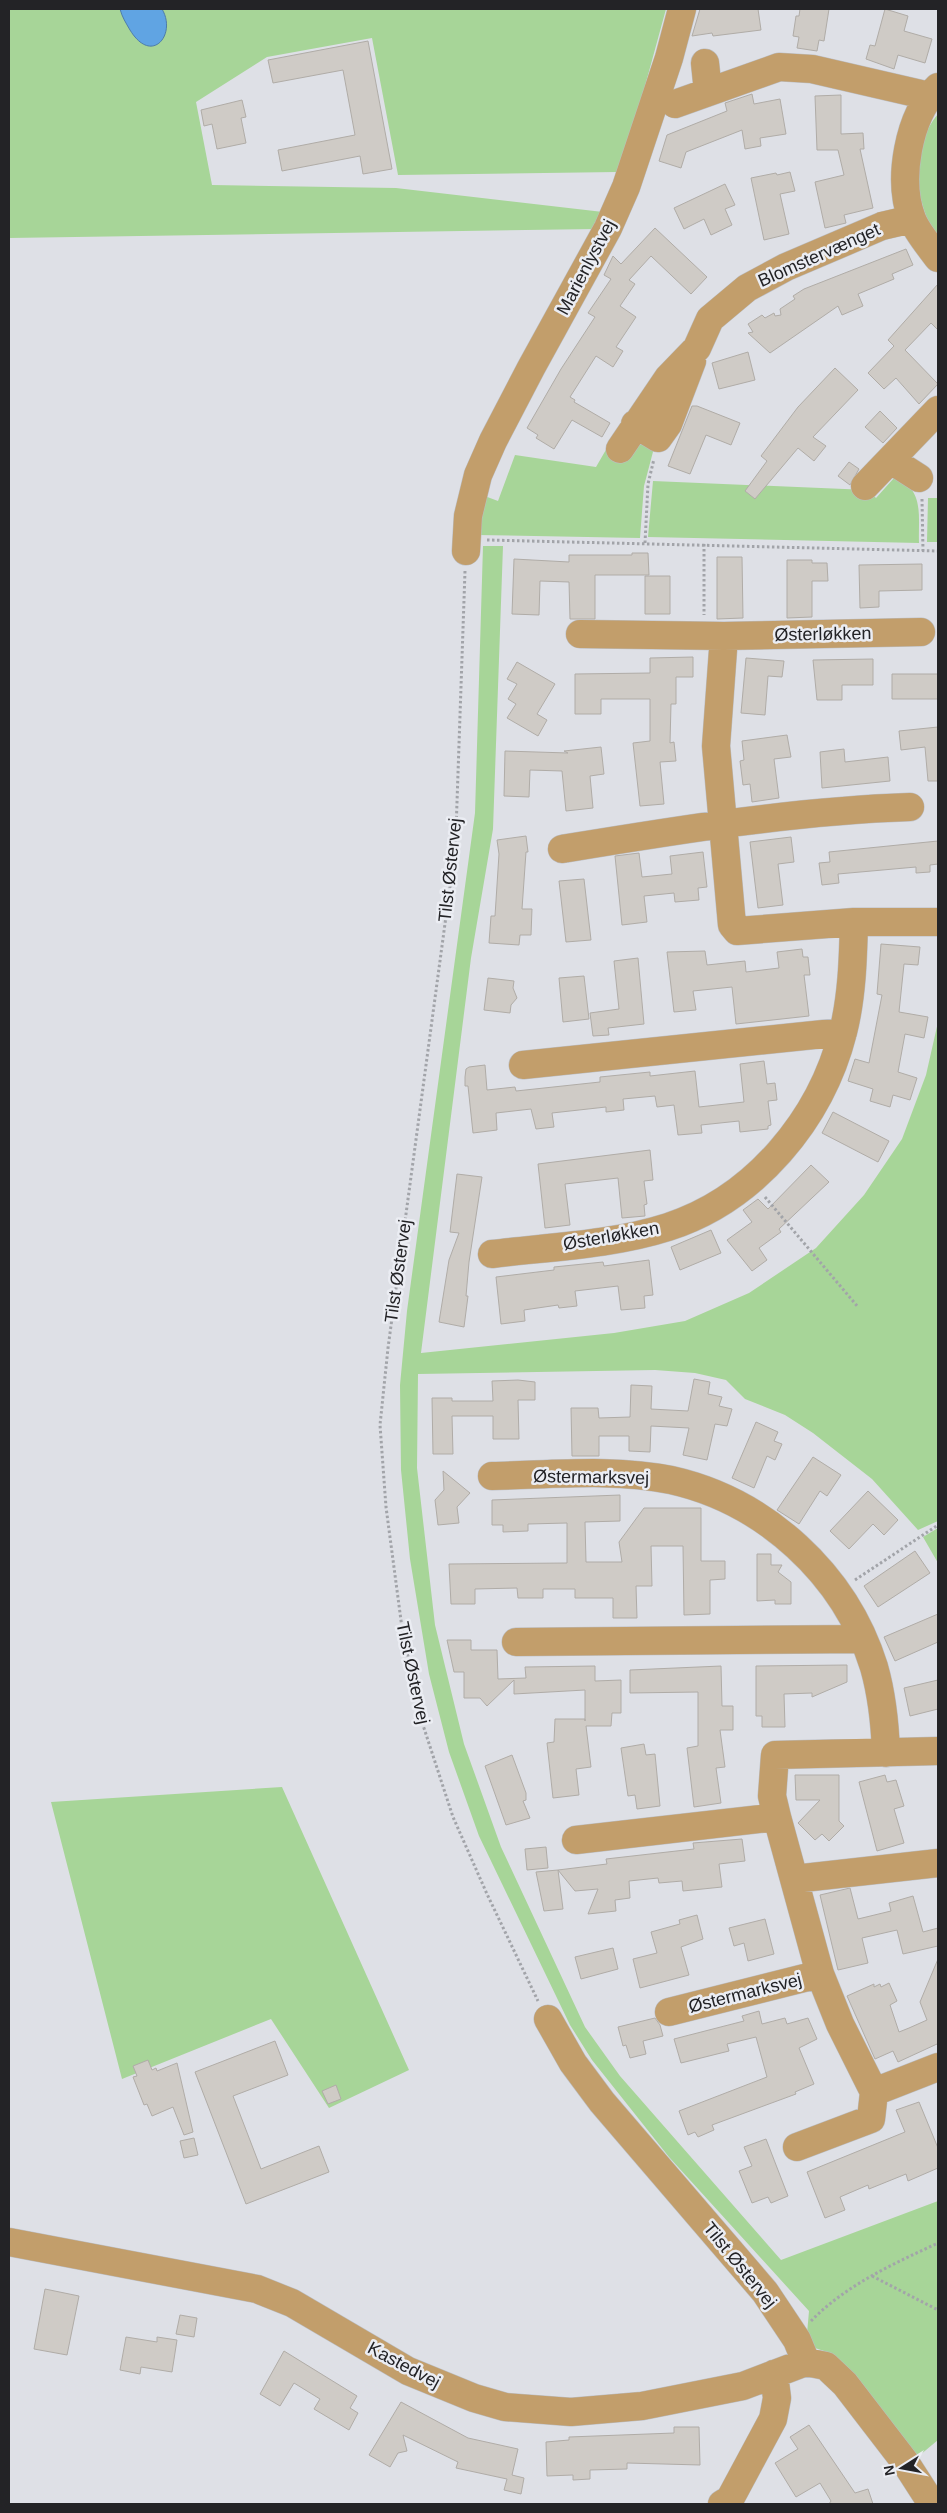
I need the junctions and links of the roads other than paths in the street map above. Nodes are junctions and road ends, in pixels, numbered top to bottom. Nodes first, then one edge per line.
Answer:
1 (682, 9) edge
2 (704, 63) dead end
3 (708, 92) junction
4 (934, 92) edge
5 (675, 104) dead end
6 (912, 219) junction
7 (938, 258) edge
8 (938, 410) edge
9 (620, 449) dead end
10 (892, 460) junction
11 (919, 478) dead end
12 (865, 486) dead end
13 (467, 535) road end
14 (921, 632) dead end
15 (580, 634) dead end
16 (714, 636) junction
17 (910, 807) dead end
18 (723, 823) junction
19 (562, 849) dead end
20 (854, 922) junction
21 (938, 922) edge
22 (843, 1032) junction
23 (523, 1065) dead end
24 (492, 1254) dead end
25 (492, 1476) dead end
26 (863, 1639) junction
27 (516, 1642) dead end
28 (938, 1751) edge
29 (886, 1753) junction
30 (778, 1817) junction
31 (576, 1840) dead end
32 (938, 1863) edge
33 (794, 1879) junction
34 (820, 1974) junction
35 (543, 2010) road end
36 (669, 2012) dead end
37 (938, 2067) edge
38 (874, 2092) junction
39 (797, 2147) dead end
40 (9, 2242) edge
41 (802, 2351) junction
42 (774, 2374) junction
43 (722, 2504) edge
44 (932, 2504) edge

1 - 13 street, Marienlystvej
2 - 3 street
3 - 4 street
3 - 5 street
4 - 6 street
6 - 7 street
6 - 9 street, Blomstervænget
8 - 10 street
10 - 11 street
10 - 12 street
14 - 16 street, Østerløkken
15 - 16 street, Østerløkken
16 - 18 street
17 - 18 street
18 - 19 street
18 - 20 street
20 - 21 street
20 - 22 street, Østerløkken
22 - 23 street
22 - 24 street, Østerløkken
25 - 26 street, Østermarksvej
26 - 27 street
26 - 29 street, Østermarksvej
28 - 29 street, Østermarksvej
29 - 30 street, Østermarksvej
30 - 31 street
30 - 33 street, Østermarksvej
32 - 33 street
33 - 34 street, Østermarksvej
34 - 36 street, Østermarksvej
34 - 38 street, Østermarksvej
35 - 41 street, Tilst Østervej
37 - 38 street
38 - 39 street
40 - 42 street, Kastedvej
41 - 42 street, Kastedvej
41 - 44 street
42 - 43 street

